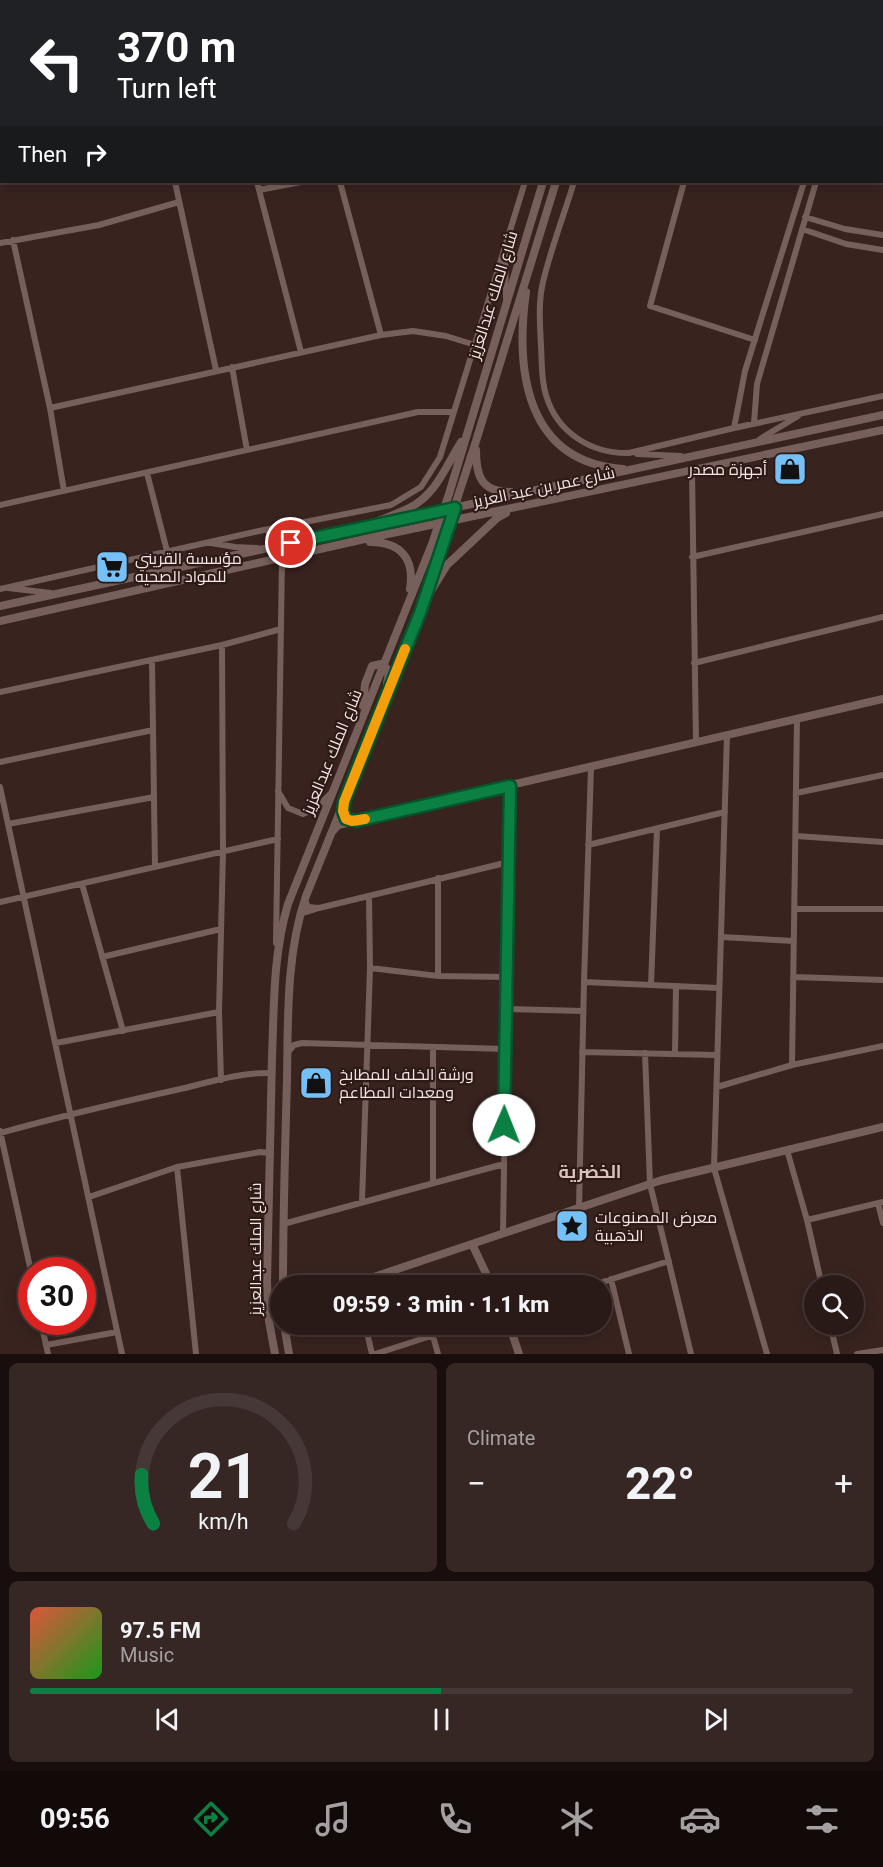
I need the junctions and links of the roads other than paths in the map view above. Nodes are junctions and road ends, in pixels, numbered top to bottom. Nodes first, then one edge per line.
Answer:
1 (175, 183) edge
2 (257, 183) edge
3 (295, 183) edge
4 (340, 183) edge
5 (525, 183) edge
6 (543, 183) edge
7 (556, 183) edge
8 (574, 183) edge
9 (684, 183) edge
10 (804, 183) edge
11 (816, 183) edge
12 (259, 190) junction
13 (179, 202) junction
14 (805, 217) junction
15 (802, 229) junction
16 (883, 236) edge
17 (12, 240) junction
18 (0, 243) edge
19 (505, 245) junction
20 (883, 250) edge
21 (529, 268) junction
22 (506, 305) junction
23 (381, 335) junction
24 (755, 340) junction
25 (475, 345) junction
26 (301, 352) junction
27 (232, 367) junction
28 (216, 370) junction
29 (883, 396) edge
30 (50, 408) junction
31 (453, 412) junction
32 (801, 414) junction
33 (883, 415) edge
34 (754, 423) junction
35 (734, 428) junction
36 (883, 430) edge
37 (467, 431) junction
38 (476, 441) junction
39 (754, 443) junction
40 (735, 447) junction
41 (247, 450) junction
42 (629, 453) junction
43 (694, 456) junction
44 (633, 470) junction
45 (692, 470) junction
46 (147, 472) junction
47 (64, 491) junction
48 (526, 492) junction
49 (0, 505) edge
50 (455, 508) junction
51 (515, 508) junction
52 (443, 511) junction
53 (883, 514) edge
54 (451, 522) junction
55 (438, 524) junction
56 (356, 530) junction
57 (207, 542) junction
58 (361, 542) junction
59 (270, 548) junction
60 (167, 551) junction
61 (692, 557) junction
62 (282, 559) junction
63 (3, 588) edge
64 (58, 594) junction
65 (407, 603) junction
66 (0, 606) edge
67 (420, 613) junction
68 (883, 616) edge
69 (0, 621) edge
70 (281, 629) junction
71 (222, 645) junction
72 (152, 660) junction
73 (694, 663) junction
74 (383, 665) junction
75 (0, 692) edge
76 (883, 699) edge
77 (797, 718) junction
78 (153, 730) junction
79 (727, 735) junction
80 (696, 742) junction
81 (0, 762) edge
82 (360, 763) junction
83 (591, 768) junction
84 (883, 775) edge
85 (510, 786) junction
86 (0, 787) edge
87 (278, 790) junction
88 (333, 790) junction
89 (796, 794) junction
90 (154, 797) junction
91 (344, 802) junction
92 (724, 812) junction
93 (356, 821) junction
94 (8, 824) junction
95 (657, 829) junction
96 (332, 831) junction
97 (796, 836) junction
98 (278, 839) junction
99 (883, 843) edge
100 (588, 845) junction
101 (223, 852) junction
102 (509, 862) junction
103 (155, 867) junction
104 (438, 878) junction
105 (82, 884) junction
106 (306, 896) junction
107 (23, 897) junction
108 (369, 897) junction
109 (0, 902) edge
110 (319, 909) junction
111 (795, 909) junction
112 (883, 909) edge
113 (300, 914) junction
114 (221, 929) junction
115 (721, 937) junction
116 (794, 941) junction
117 (102, 957) junction
118 (276, 962) junction
119 (370, 968) junction
120 (438, 976) junction
121 (507, 977) junction
122 (794, 977) junction
123 (883, 980) edge
124 (584, 982) junction
125 (651, 985) junction
126 (676, 986) junction
127 (719, 988) junction
128 (506, 1009) junction
129 (583, 1011) junction
130 (219, 1012) junction
131 (274, 1014) junction
132 (123, 1030) junction
133 (56, 1043) junction
134 (367, 1044) junction
135 (883, 1046) edge
136 (433, 1047) junction
137 (506, 1049) junction
138 (582, 1052) junction
139 (645, 1053) junction
140 (287, 1054) junction
141 (675, 1054) junction
142 (717, 1055) junction
143 (792, 1065) junction
144 (272, 1073) junction
145 (221, 1080) junction
146 (717, 1087) junction
147 (286, 1092) junction
148 (71, 1113) junction
149 (883, 1127) edge
150 (0, 1132) edge
151 (787, 1150) junction
152 (270, 1153) junction
153 (504, 1164) junction
154 (177, 1167) junction
155 (714, 1167) junction
156 (433, 1183) junction
157 (650, 1184) junction
158 (89, 1197) junction
159 (362, 1202) junction
160 (881, 1203) edge
161 (579, 1208) junction
162 (807, 1220) junction
163 (883, 1223) edge
164 (284, 1224) junction
165 (503, 1233) junction
166 (472, 1244) junction
167 (28, 1257) edge
168 (669, 1261) junction
169 (283, 1275) edge
170 (381, 1275) edge
171 (487, 1275) edge
172 (820, 1275) edge
173 (612, 1279) edge
174 (612, 1283) edge
175 (117, 1332) junction
176 (44, 1335) edge
177 (286, 1335) edge
178 (368, 1335) edge
179 (436, 1335) edge
180 (513, 1335) edge
181 (833, 1335) edge
182 (433, 1336) junction
183 (46, 1345) junction
184 (883, 1350) edge
185 (48, 1354) edge
186 (122, 1354) edge
187 (195, 1354) edge
188 (275, 1354) edge
189 (289, 1354) edge
190 (374, 1354) edge
191 (438, 1354) edge
192 (519, 1354) edge
193 (629, 1354) edge
194 (691, 1354) edge
195 (767, 1354) edge
196 (837, 1354) edge
197 (857, 1354) edge

1 - 13 street
2 - 12 street
3 - 12 street
4 - 23 street
5 - 19 street
6 - 22 street, شارع الملك عبدالعزيز
7 - 21 street, شارع الملك عبدالعزيز
8 - 42 street
9 - 24 street
10 - 24 street
11 - 14 street
12 - 26 street
13 - 17 street
13 - 28 street
14 - 15 street
14 - 16 street
15 - 20 street
15 - 34 street
17 - 18 street
17 - 30 street
19 - 22 street
19 - 25 street
21 - 38 street, شارع الملك عبدالعزيز
21 - 44 street
22 - 37 street, شارع الملك عبدالعزيز
23 - 25 street
23 - 26 street
24 - 35 street
25 - 31 street
26 - 27 street
27 - 28 street
27 - 41 street
28 - 30 street
29 - 32 street
30 - 47 street
31 - 41 street
31 - 57 street
32 - 34 street
32 - 39 street
33 - 39 street, شارع عمر بن عبد العزيز
34 - 35 street
35 - 42 street
36 - 45 street, شارع عمر بن عبد العزيز
37 - 52 street, شارع الملك عبدالعزيز
37 - 56 street
38 - 48 street
38 - 50 street, شارع الملك عبدالعزيز
39 - 40 street, شارع عمر بن عبد العزيز
40 - 43 street, شارع عمر بن عبد العزيز
40 - 45 street
41 - 46 street
42 - 43 street
43 - 44 street, شارع عمر بن عبد العزيز
44 - 48 street, شارع عمر بن عبد العزيز
45 - 51 street, شارع عمر بن عبد العزيز
45 - 61 street
46 - 47 street
46 - 60 street
47 - 49 street
48 - 50 street, شارع عمر بن عبد العزيز
50 - 52 street, شارع عمر بن عبد العزيز
50 - 54 street, شارع الملك عبدالعزيز
51 - 54 street, شارع عمر بن عبد العزيز
51 - 67 street
52 - 55 street, شارع الملك عبدالعزيز
52 - 56 street, شارع عمر بن عبد العزيز
53 - 61 street
54 - 55 street, شارع عمر بن عبد العزيز
54 - 67 street, شارع الملك عبدالعزيز
55 - 58 street, شارع عمر بن عبد العزيز
55 - 65 street, شارع الملك عبدالعزيز
56 - 59 street, شارع عمر بن عبد العزيز
57 - 59 street
57 - 60 street
58 - 62 street, شارع عمر بن عبد العزيز
58 - 65 street
59 - 64 street, شارع عمر بن عبد العزيز
60 - 63 street
61 - 73 street
62 - 69 street, شارع عمر بن عبد العزيز
62 - 70 street
63 - 64 street
64 - 66 street, شارع عمر بن عبد العزيز
65 - 74 street, شارع الملك عبدالعزيز
67 - 82 street, شارع الملك عبدالعزيز
68 - 73 street
70 - 71 street
70 - 87 street
71 - 72 street
71 - 101 street
72 - 75 street
72 - 78 street
73 - 80 street
74 - 82 street
74 - 88 street, شارع الملك عبدالعزيز
76 - 77 street
77 - 79 street
77 - 89 street
78 - 81 street
78 - 90 street
79 - 80 street
79 - 92 street
80 - 83 street
82 - 91 street, شارع الملك عبدالعزيز
83 - 85 street
83 - 100 street
84 - 89 street
85 - 93 street
85 - 102 street
86 - 94 street
87 - 88 street
87 - 98 street
88 - 118 street, شارع الملك عبدالعزيز
89 - 97 street
90 - 94 street
90 - 103 street
91 - 93 street
91 - 96 street, شارع الملك عبدالعزيز
92 - 95 street
92 - 115 street
93 - 96 street
94 - 107 street
95 - 100 street
95 - 125 street
96 - 106 street, شارع الملك عبدالعزيز
97 - 99 street
97 - 111 street
98 - 101 street
98 - 118 street
100 - 124 street
101 - 103 street
101 - 114 street
102 - 104 street
102 - 121 street
103 - 105 street
104 - 108 street
104 - 120 street
105 - 107 street
105 - 117 street
106 - 110 street
106 - 113 street, شارع الملك عبدالعزيز
107 - 109 street
107 - 133 street
108 - 110 street
108 - 119 street
110 - 113 street
111 - 112 street
111 - 116 street
113 - 140 street, شارع الملك عبدالعزيز
114 - 117 street
114 - 130 street
115 - 116 street
115 - 127 street
116 - 122 street
117 - 132 street
118 - 131 street, شارع الملك عبدالعزيز
119 - 120 street
119 - 134 street
120 - 121 street
121 - 128 street
122 - 123 street
122 - 143 street
124 - 125 street
124 - 129 street
125 - 126 street
126 - 127 street
126 - 141 street
127 - 142 street
128 - 129 street
128 - 137 street
129 - 138 street
130 - 132 street
130 - 145 street
131 - 144 street, شارع الملك عبدالعزيز
131 - 147 street
132 - 133 street
133 - 148 street
134 - 136 street
134 - 140 street
134 - 159 street
135 - 143 street
136 - 137 street
136 - 156 street
137 - 153 street
138 - 139 street
138 - 161 street
139 - 141 street
139 - 157 street
140 - 147 street, شارع الملك عبدالعزيز
141 - 142 street
142 - 146 street
143 - 146 street
144 - 145 street
144 - 152 street, شارع الملك عبدالعزيز
145 - 148 street
146 - 155 street
147 - 164 street, شارع الملك عبدالعزيز
148 - 150 street
148 - 158 street
149 - 151 street
150 - 167 street
151 - 155 street
151 - 162 street
152 - 154 street
152 - 188 street, شارع الملك عبدالعزيز
153 - 156 street
153 - 165 street
154 - 158 street
154 - 187 street
155 - 157 street
155 - 195 street
156 - 159 street
157 - 161 street
157 - 168 street
158 - 175 street
159 - 164 street
160 - 162 street
160 - 163 street
161 - 165 street
162 - 172 street
164 - 169 street, شارع الملك عبدالعزيز
165 - 166 street
166 - 170 street
166 - 171 street
168 - 173 street
168 - 194 street
174 - 193 street
175 - 183 street
175 - 186 street
176 - 183 street
177 - 189 street, شارع الملك عبدالعزيز
178 - 190 street
179 - 182 street
180 - 192 street
181 - 196 street
182 - 190 street
182 - 191 street
183 - 185 street
184 - 197 street

